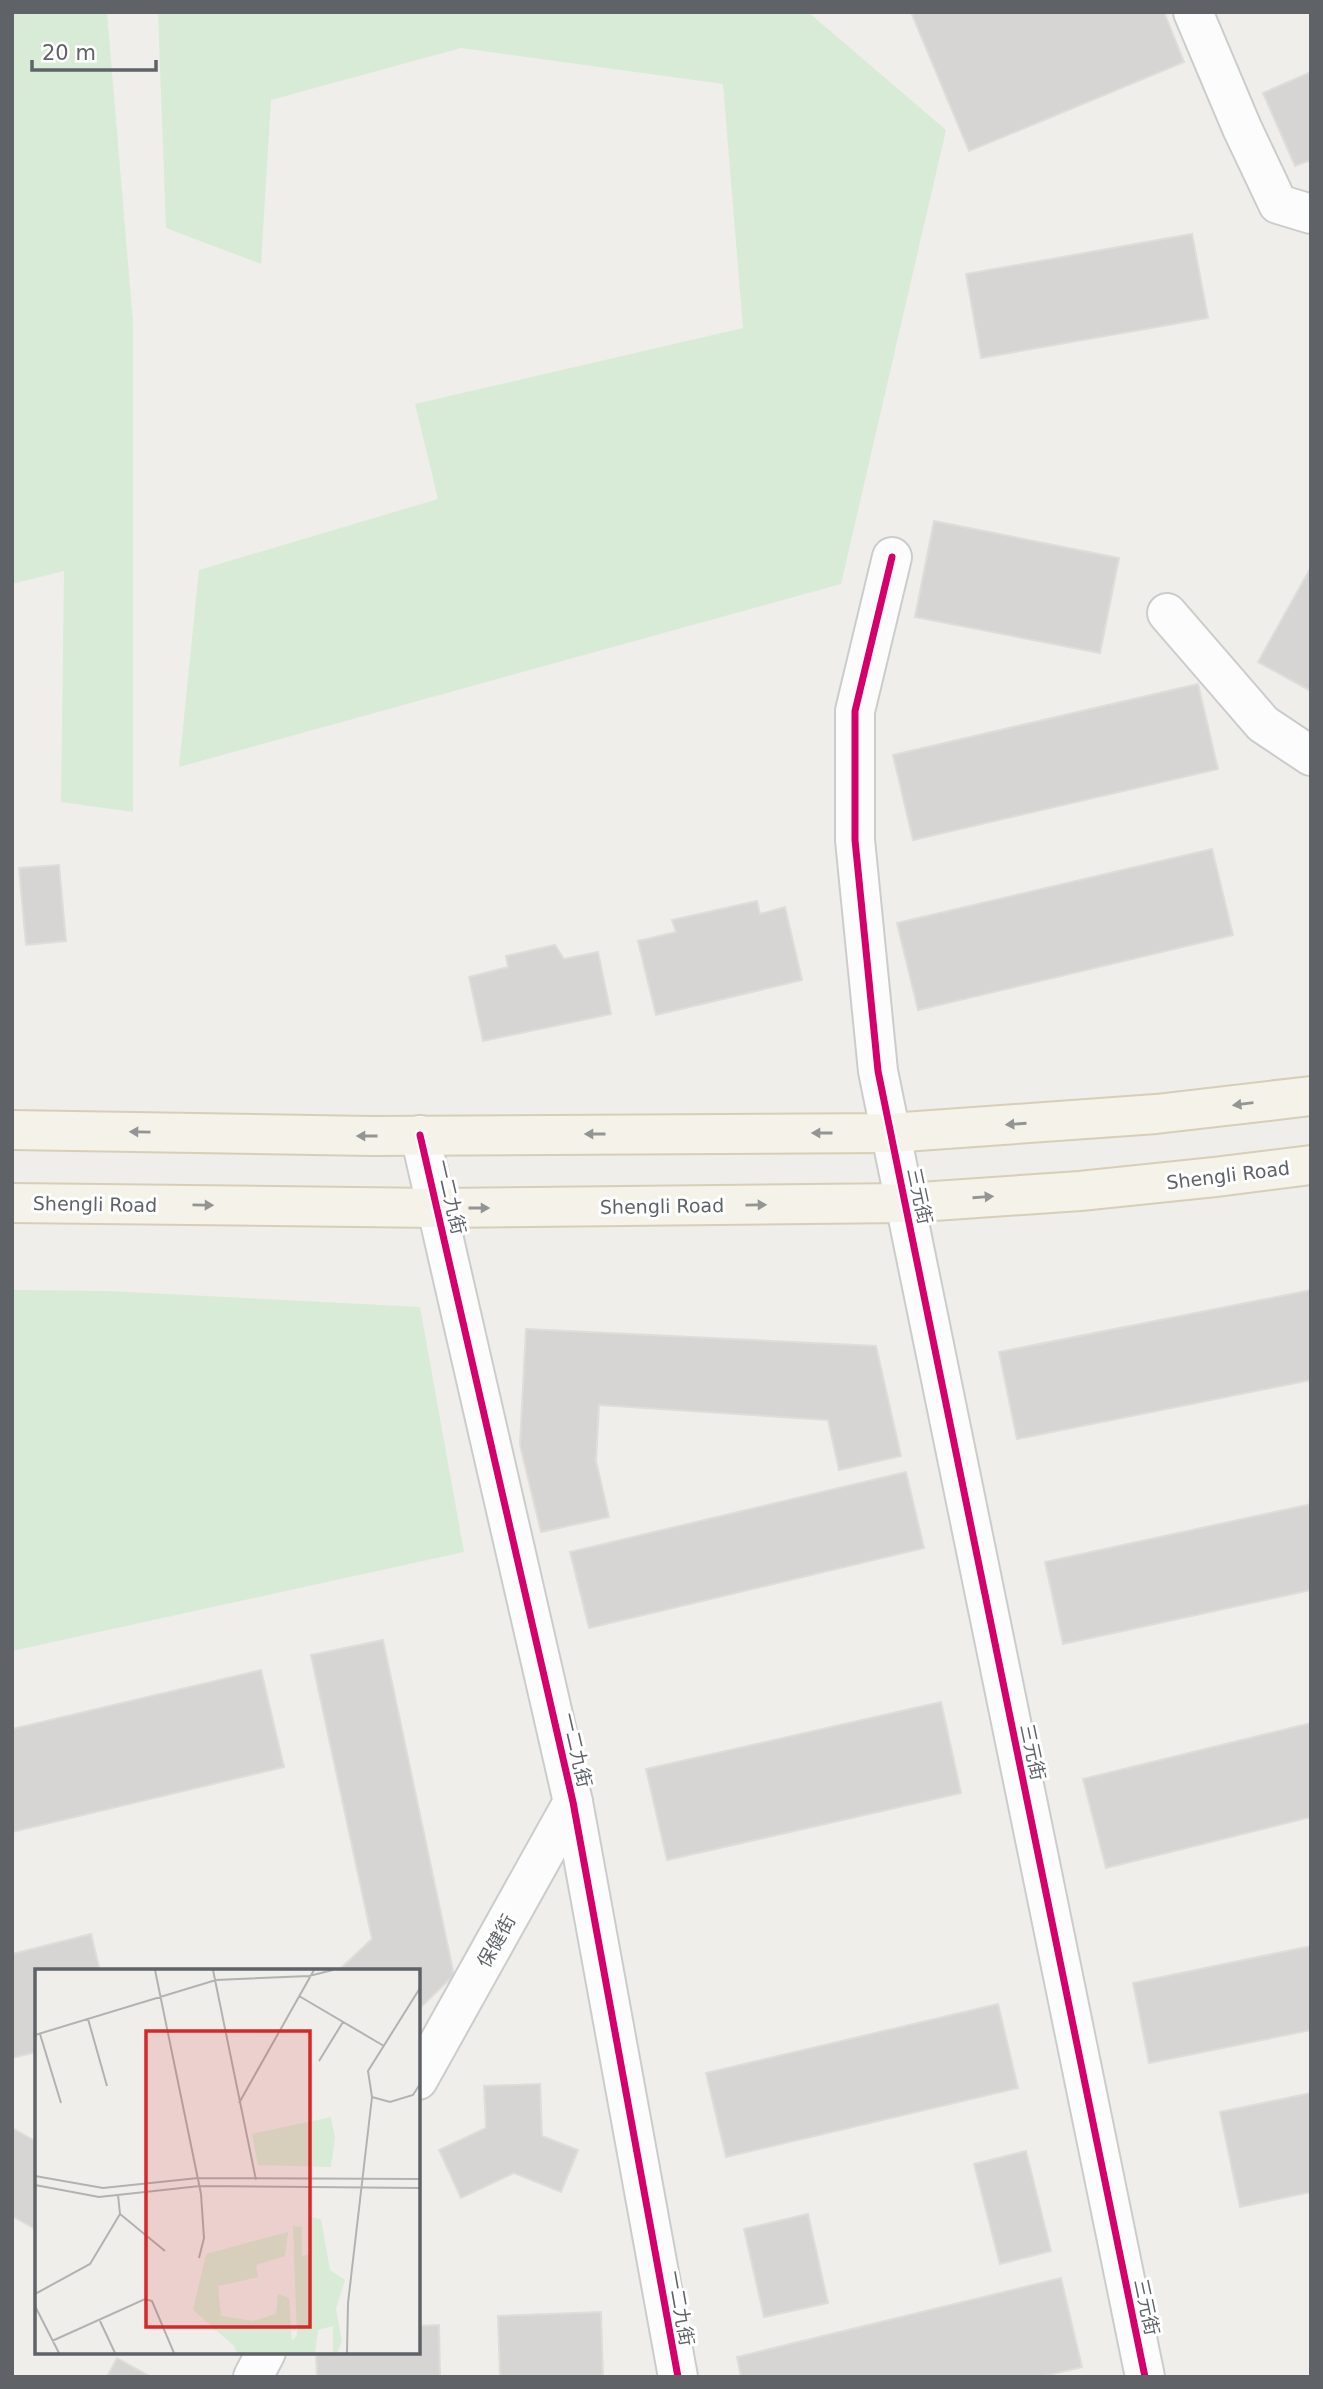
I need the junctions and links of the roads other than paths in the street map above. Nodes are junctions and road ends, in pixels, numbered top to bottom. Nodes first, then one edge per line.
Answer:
1 (1193, 12) edge
2 (1311, 215) edge
3 (892, 557) dead end
4 (1167, 612) dead end
5 (1311, 756) edge
6 (1311, 1096) edge
7 (12, 1130) edge
8 (890, 1133) junction
9 (420, 1135) junction
10 (1311, 1165) edge
11 (12, 1203) edge
12 (905, 1203) junction
13 (437, 1208) junction
14 (573, 1802) junction
15 (420, 2076) edge
16 (265, 2354) edge
17 (253, 2377) edge
18 (678, 2377) edge
19 (1145, 2377) edge

1 - 2 street
3 - 8 street, 三元街
4 - 5 street
6 -> 8 main road
9 -> 7 main road
8 -> 9 main road
8 - 12 street, 三元街
9 - 13 street, 一二九街
12 -> 10 main road, Shengli Road
11 -> 13 main road, Shengli Road
13 -> 12 main road, Shengli Road
12 - 19 street, 三元街
13 - 14 street, 一二九街
14 - 15 street, 保健街
14 - 18 street, 一二九街
16 - 17 street

